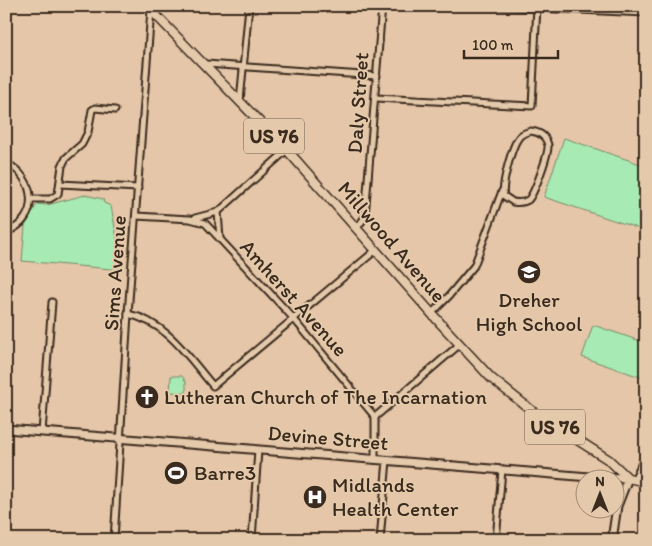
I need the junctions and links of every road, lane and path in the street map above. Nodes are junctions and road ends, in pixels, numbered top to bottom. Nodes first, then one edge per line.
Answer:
1 (249, 6) edge
2 (382, 6) edge
3 (492, 6) edge
4 (149, 8) edge
5 (537, 8) edge
6 (646, 13) edge
7 (206, 64) junction
8 (243, 67) junction
9 (377, 76) junction
10 (376, 98) junction
11 (240, 101) junction
12 (115, 110) dead end
13 (287, 150) junction
14 (6, 163) edge
15 (60, 184) junction
16 (138, 188) junction
17 (502, 190) junction
18 (31, 199) junction
19 (218, 212) junction
20 (136, 216) junction
21 (190, 219) junction
22 (357, 228) junction
23 (6, 232) edge
24 (220, 240) junction
25 (376, 250) junction
26 (52, 302) dead end
27 (128, 314) junction
28 (431, 314) junction
29 (294, 319) junction
30 (459, 344) junction
31 (375, 417) junction
32 (6, 429) edge
33 (42, 432) junction
34 (121, 439) junction
35 (258, 450) junction
36 (646, 454) edge
37 (375, 460) junction
38 (387, 460) junction
39 (502, 470) junction
40 (631, 479) junction
41 (646, 482) edge
42 (114, 540) edge
43 (252, 540) edge
44 (380, 540) edge
45 (496, 540) edge
46 (612, 540) edge

1 - 8 street
2 - 9 street, Daly Street
3 - 5 street
4 - 7 main road, Millwood Avenue / US 76
4 - 16 street, Sims Avenue
5 - 6 street
5 - 10 street
7 - 8 street
7 - 11 main road, Millwood Avenue / US 76
8 - 9 street
8 - 11 street
9 - 10 street, Daly Street
10 - 22 street, Daly Street
11 - 13 main road, Millwood Avenue / US 76
12 - 15 street
13 - 19 street
13 - 22 main road, Millwood Avenue / US 76
14 - 18 street
15 - 16 street
15 - 18 street
16 - 20 street, Sims Avenue
17 - 17 street
17 - 28 street
18 - 23 street
19 - 21 street
19 - 24 street
20 - 21 street, Amherst Avenue
20 - 27 street, Sims Avenue
21 - 24 street, Amherst Avenue
22 - 25 main road, Millwood Avenue / US 76
24 - 29 street, Amherst Avenue
25 - 28 main road, Millwood Avenue / US 76
25 - 29 street
26 - 33 street
27 - 29 street
27 - 34 street, Sims Avenue
28 - 30 main road, Millwood Avenue / US 76
29 - 31 street, Amherst Avenue
30 - 31 street
30 - 40 main road, Millwood Avenue / US 76
31 - 37 street
32 - 33 main road, Devine Street
33 - 34 main road, Devine Street
34 - 35 main road, Devine Street
34 - 42 street, Sims Avenue
35 - 37 main road, Devine Street
35 - 43 street
36 - 40 street
37 - 38 main road, Devine Street
38 - 39 main road, Devine Street
38 - 44 street
39 - 40 main road, Devine Street
39 - 45 street
40 - 41 main road, Devine Street
40 - 46 main road

